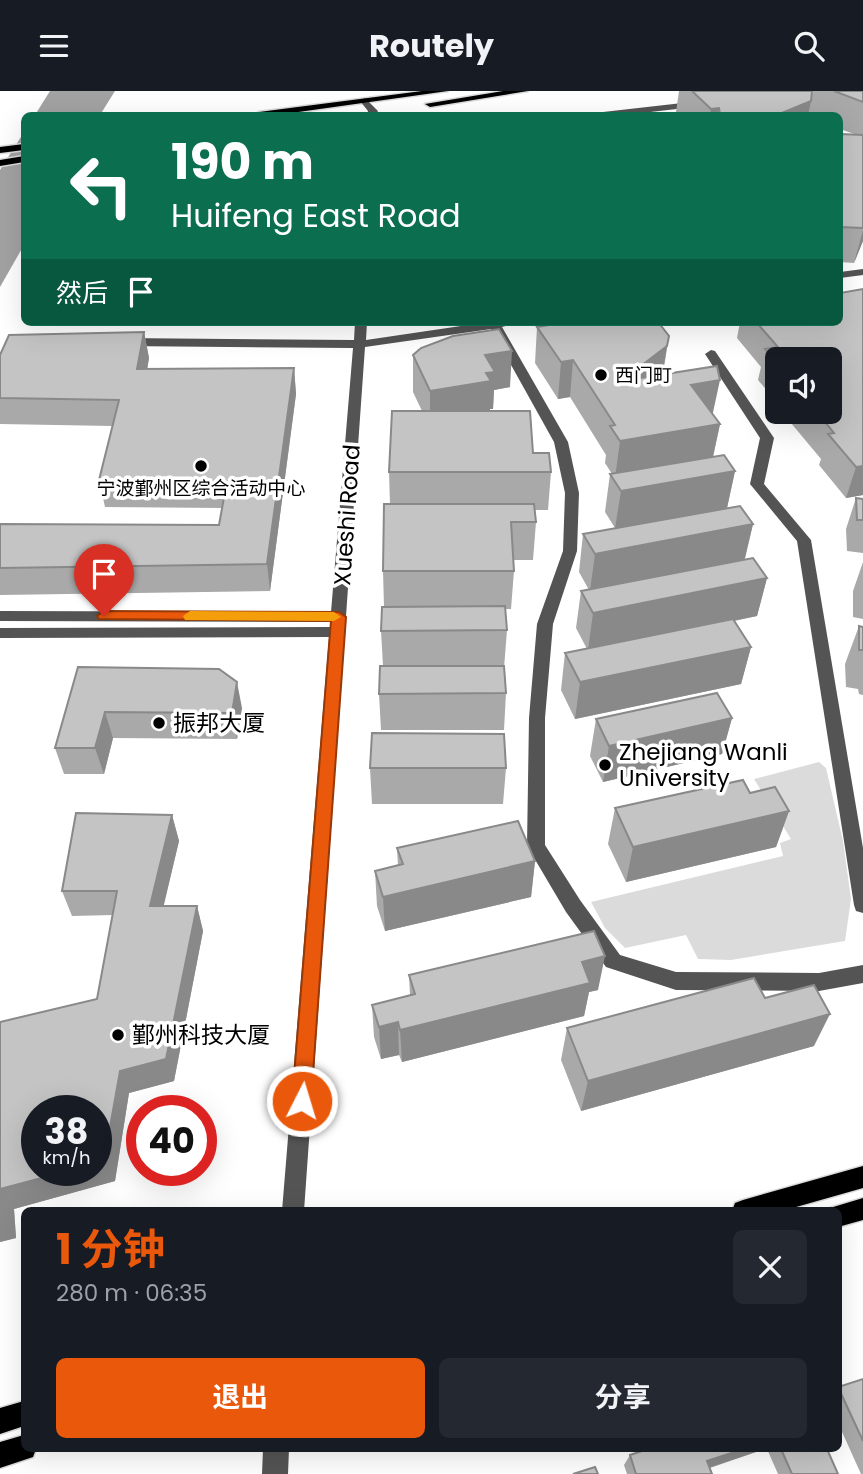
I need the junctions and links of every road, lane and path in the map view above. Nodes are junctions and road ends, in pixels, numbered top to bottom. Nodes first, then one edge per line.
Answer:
1 (443, 91) edge
2 (523, 91) edge
3 (365, 101) junction
4 (711, 102) edge
5 (282, 112) edge
6 (371, 112) edge
7 (379, 112) edge
8 (628, 112) edge
9 (21, 147) edge
10 (0, 150) edge
11 (21, 160) edge
12 (0, 163) edge
13 (863, 272) edge
14 (843, 275) edge
15 (361, 326) edge
16 (488, 326) edge
17 (496, 326) edge
18 (110, 342) edge
19 (360, 344) junction
20 (711, 354) dead end
21 (0, 615) edge
22 (339, 624) junction
23 (0, 633) edge
24 (863, 905) edge
25 (863, 974) edge
26 (863, 1177) edge
27 (293, 1207) edge
28 (757, 1207) edge
29 (863, 1209) edge
30 (842, 1215) edge
31 (21, 1415) edge
32 (0, 1421) edge
33 (21, 1449) edge
34 (276, 1452) edge
35 (0, 1455) edge
36 (275, 1474) edge

1 - 3 main road
2 - 7 main road
3 - 5 main road
3 - 6 street
4 - 8 street
9 - 10 main road
11 - 12 main road
13 - 14 street
15 - 19 street, Xueshi Road
16 - 19 street
17 - 25 street
18 - 19 street
19 - 22 street, Xueshi Road
20 - 24 street
21 - 22 street
22 - 23 street
22 - 27 street, Xueshi Road
26 - 28 main road
29 - 30 main road
31 - 32 main road
33 - 35 main road
34 - 36 street

